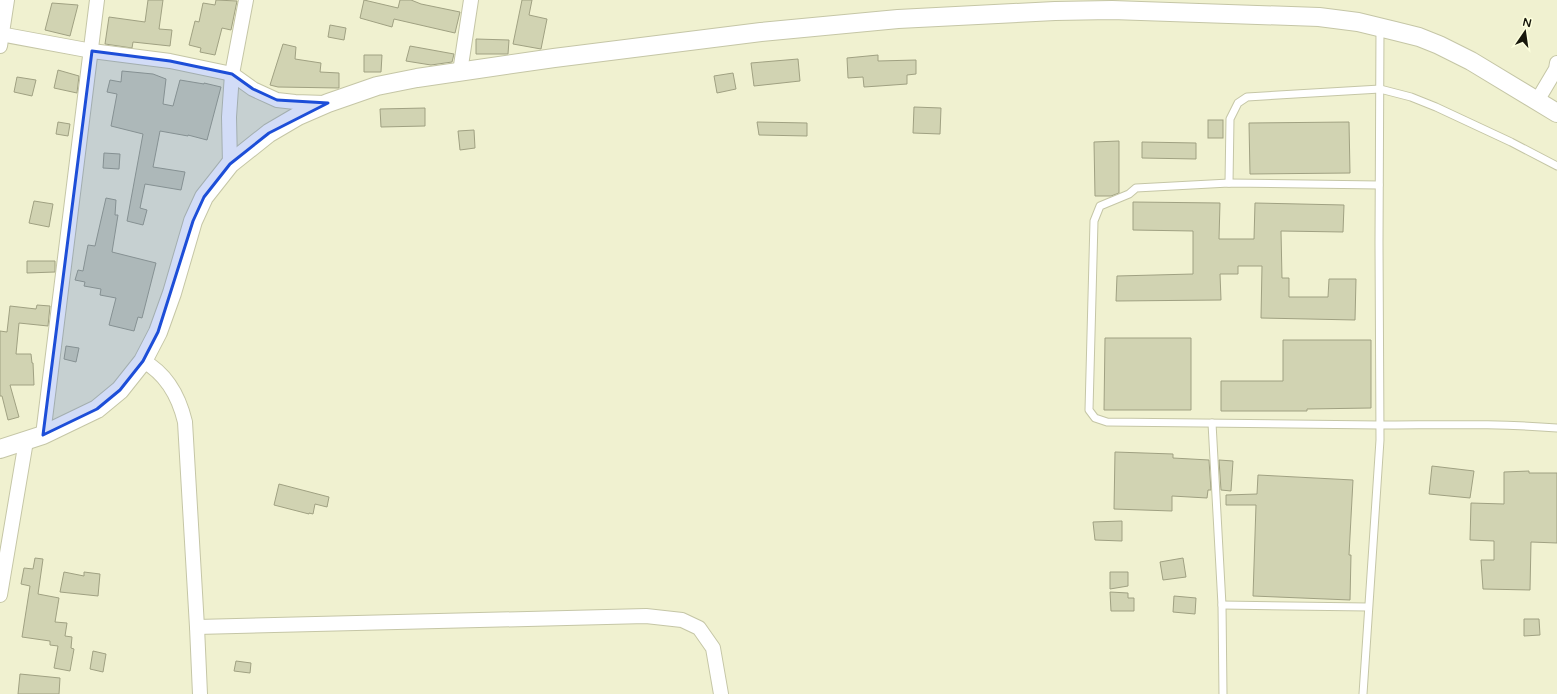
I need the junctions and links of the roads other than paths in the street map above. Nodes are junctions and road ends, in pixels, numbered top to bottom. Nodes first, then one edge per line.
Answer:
1 (7, 0) edge
2 (97, 0) edge
3 (246, 0) edge
4 (471, 0) edge
5 (1380, 27) junction
6 (1, 38) edge
7 (92, 51) junction
8 (1557, 63) edge
9 (460, 72) junction
10 (232, 74) junction
11 (1380, 89) junction
12 (1537, 101) junction
13 (328, 103) junction
14 (1556, 111) edge
15 (230, 164) junction
16 (1557, 166) edge
17 (1229, 183) junction
18 (1379, 185) junction
19 (143, 361) junction
20 (1212, 423) junction
21 (1380, 425) junction
22 (1557, 428) edge
23 (43, 435) junction
24 (26, 441) junction
25 (0, 450) edge
26 (0, 594) edge
27 (1222, 605) junction
28 (1368, 607) junction
29 (197, 628) junction
30 (200, 694) edge
31 (721, 694) edge
32 (1223, 694) edge
33 (1363, 694) edge

1 - 6 street
2 - 7 street
3 - 10 street
4 - 9 street
5 - 9 street
5 - 11 lane
5 - 12 street
6 - 7 street
7 - 10 street
7 - 23 street
8 - 12 street
9 - 13 street
10 - 13 street
10 - 15 street
11 - 16 lane
11 - 17 lane
11 - 18 lane
12 - 14 street
13 - 15 street
15 - 19 street
17 - 18 lane
17 - 20 lane
18 - 21 lane
19 - 23 street
19 - 29 street
20 - 21 lane
20 - 27 lane
21 - 22 lane
21 - 28 lane
23 - 24 street
24 - 25 street
24 - 26 street
27 - 28 lane
27 - 32 lane
28 - 33 lane
29 - 30 street
29 - 31 street

